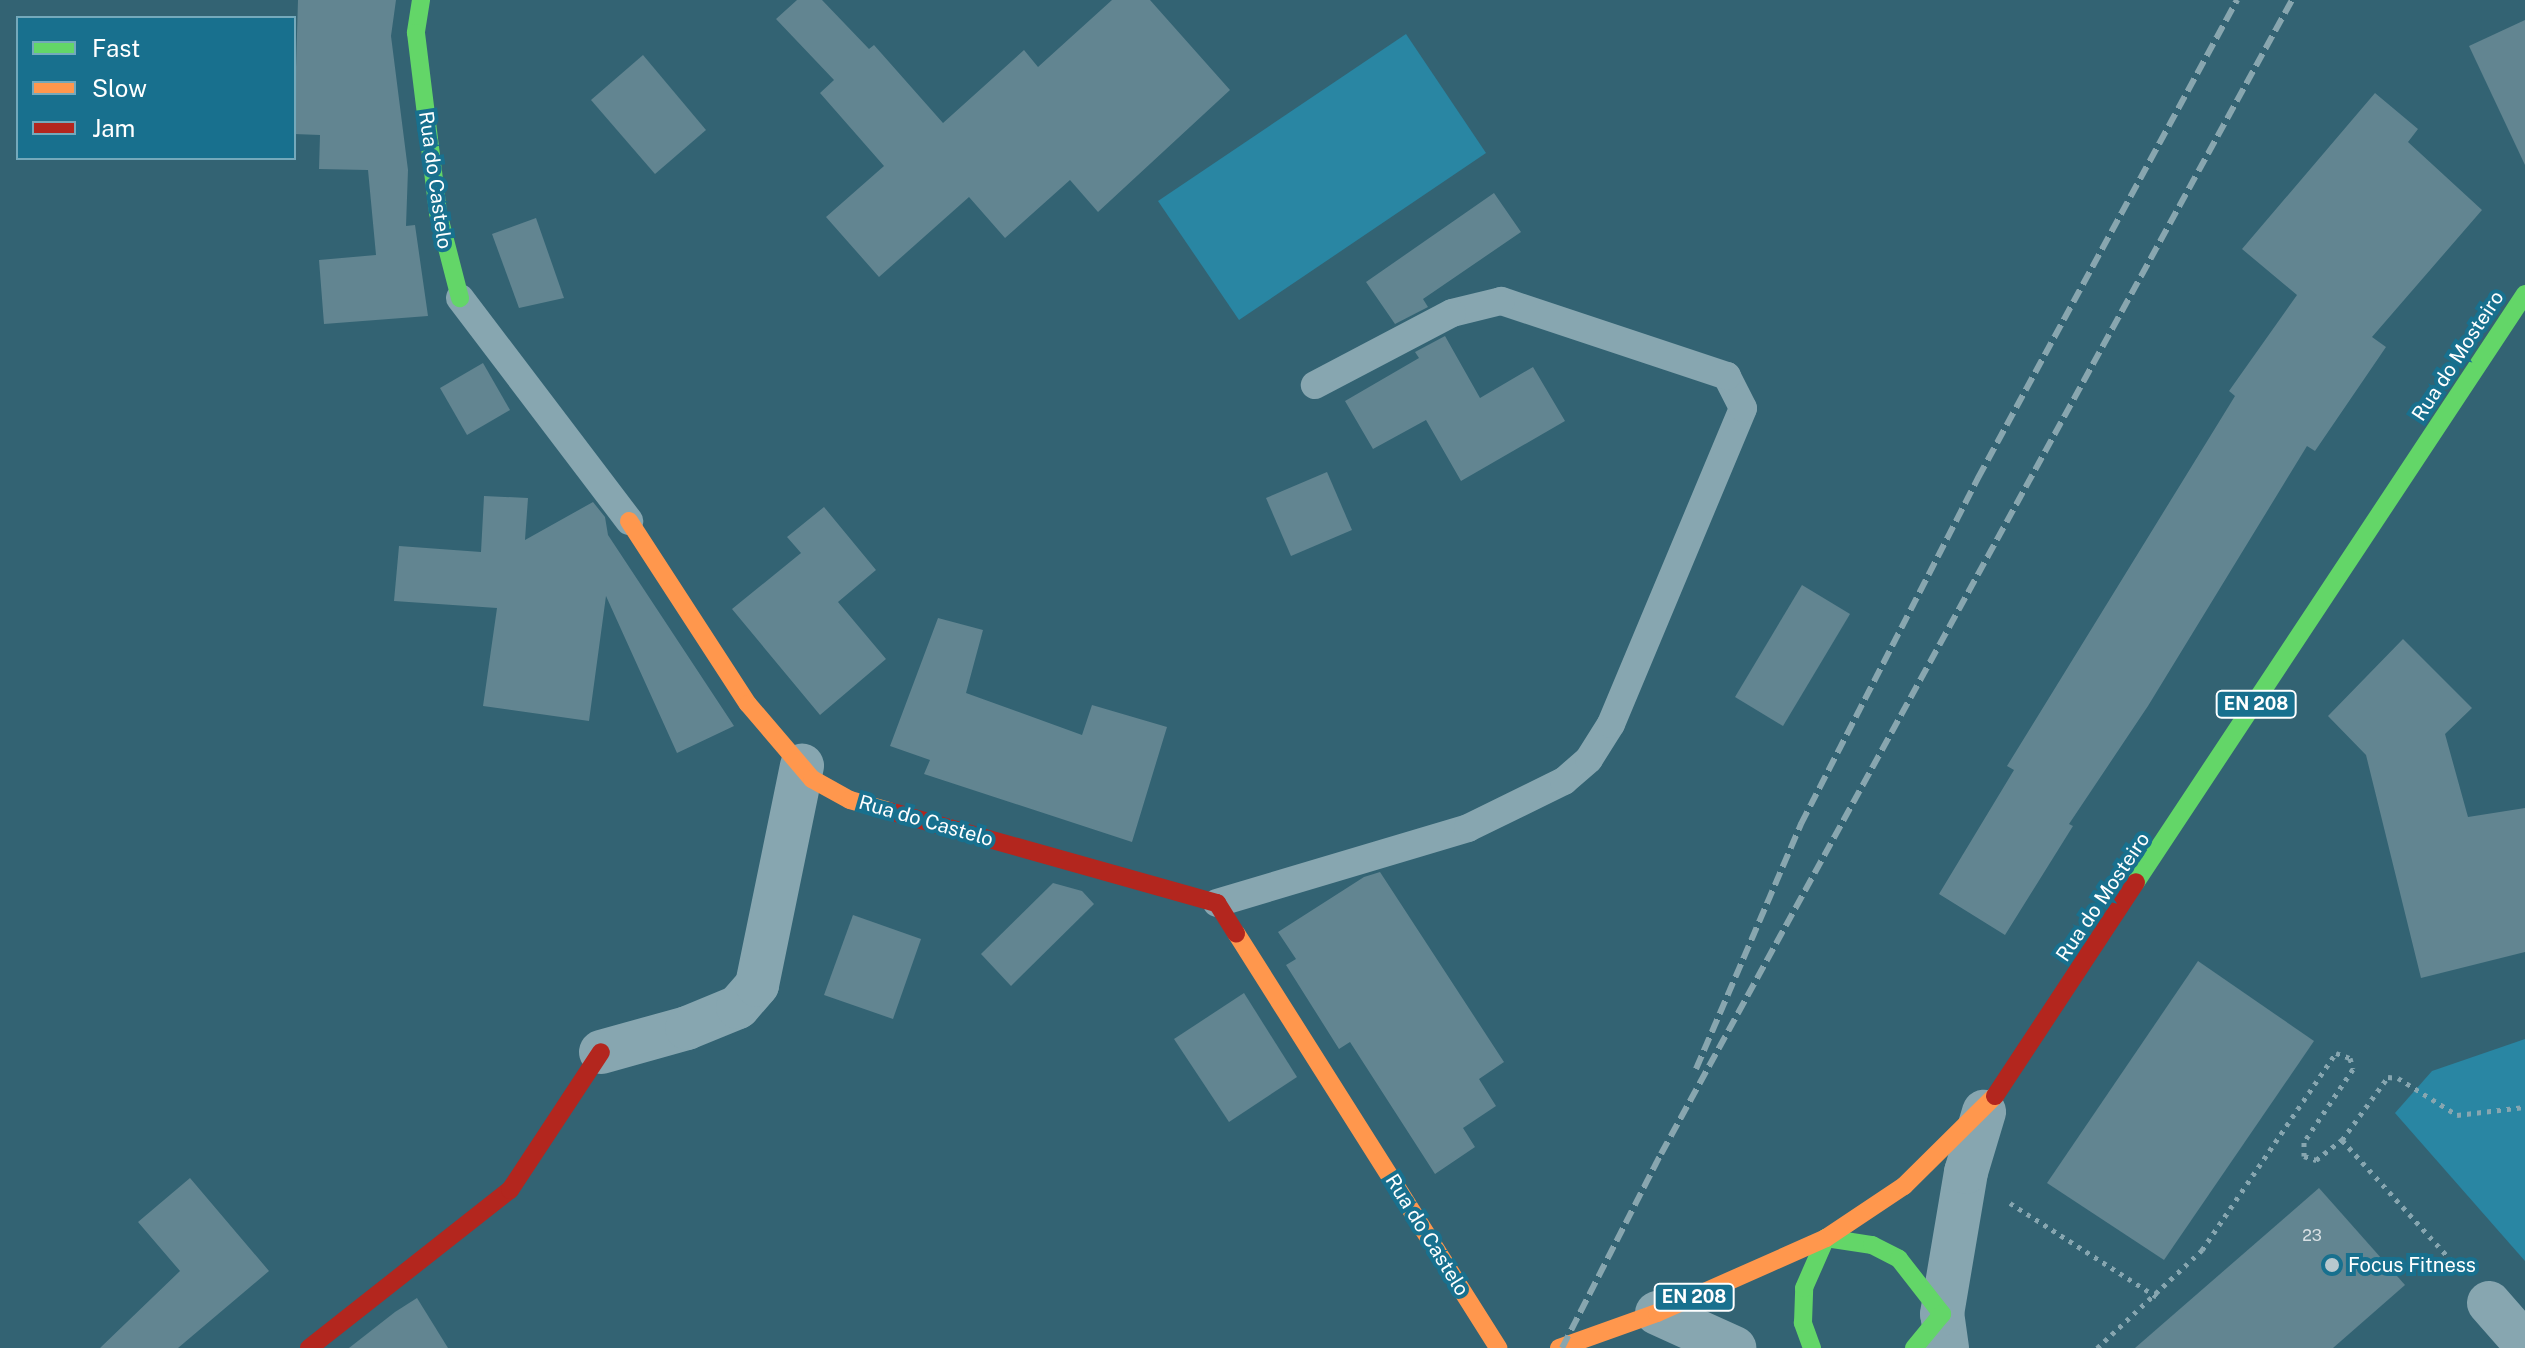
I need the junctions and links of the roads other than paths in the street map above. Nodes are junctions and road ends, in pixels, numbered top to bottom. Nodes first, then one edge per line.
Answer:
1 (421, 0) edge
2 (2525, 294) edge
3 (460, 298) joint
4 (1315, 385) dead end
5 (629, 521) joint
6 (802, 766) junction
7 (1217, 903) junction
8 (601, 1052) joint
9 (1984, 1112) junction
10 (1826, 1238) junction
11 (2489, 1303) dead end
12 (1657, 1313) junction
13 (1944, 1331) edge
14 (2525, 1344) edge
15 (309, 1348) edge
16 (1498, 1348) edge
17 (1559, 1348) edge
18 (1734, 1348) edge
19 (1812, 1348) edge
20 (1914, 1348) edge

1 - 3 street, Rua do Castelo
2 - 9 street, Rua do Mosteiro / EN 208
3 - 5 lane, Rua do Castelo
4 - 7 lane
5 - 6 street, Rua do Castelo
6 - 7 street, Rua do Castelo
6 - 8 street
7 - 16 street, Rua do Castelo
8 - 15 street
9 - 10 street, Rua do Mosteiro / EN 208
9 - 13 street
10 - 12 street, Rua do Mosteiro / EN 208
10 - 13 street
10 - 19 street
11 - 14 street
12 - 17 street, Rua do Mosteiro / EN 208
12 - 18 street
13 - 20 street

